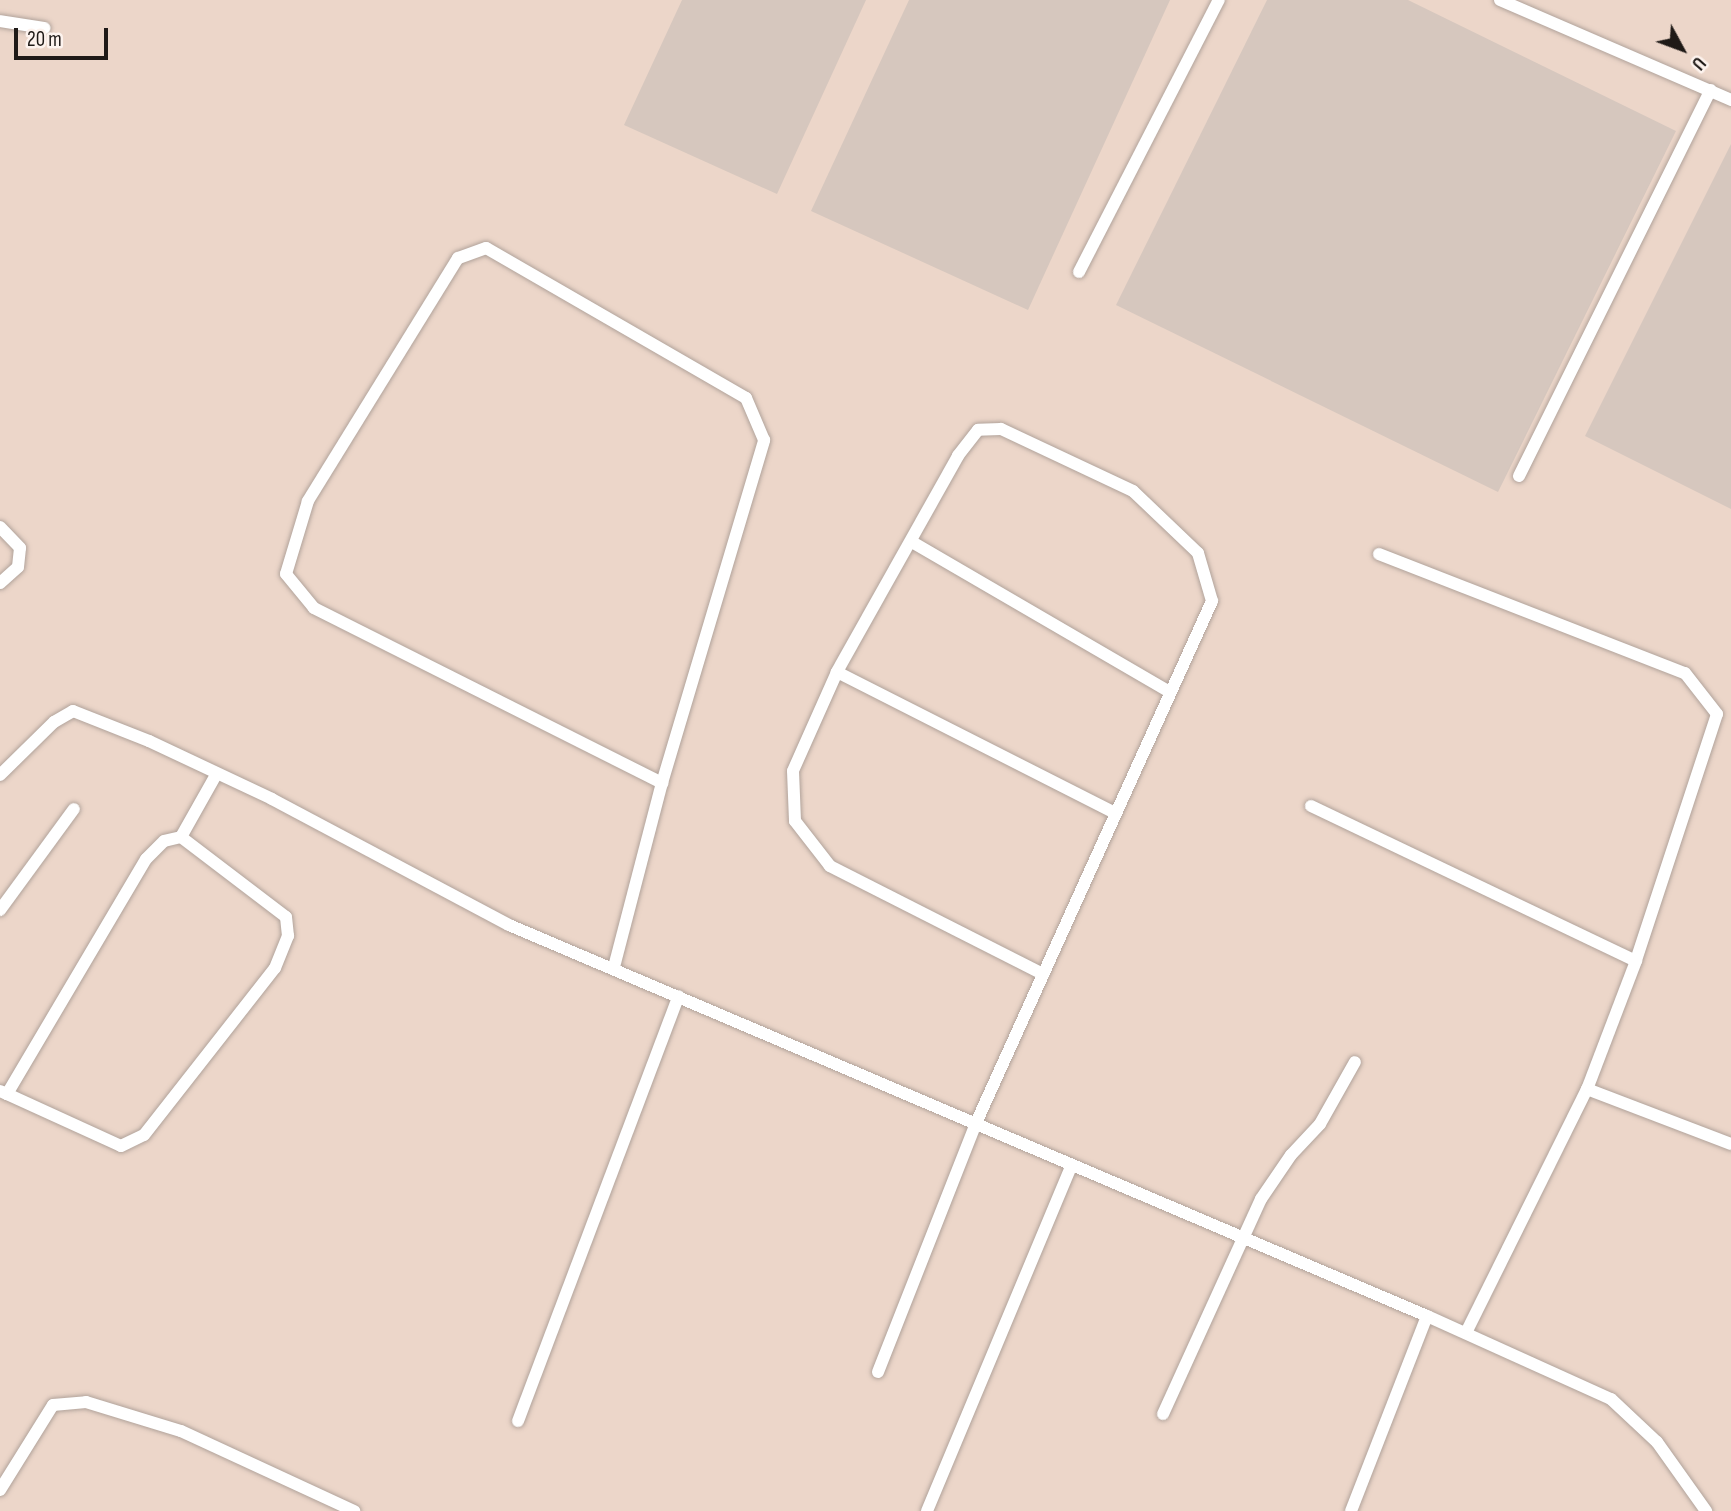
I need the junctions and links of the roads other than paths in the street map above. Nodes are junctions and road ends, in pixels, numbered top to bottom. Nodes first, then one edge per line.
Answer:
1 (1219, 0) edge
2 (1500, 0) edge
3 (0, 21) edge
4 (44, 28) dead end
5 (1711, 90) junction
6 (1731, 100) edge
7 (1079, 272) dead end
8 (1519, 476) dead end
9 (0, 527) edge
10 (912, 542) junction
11 (1379, 554) dead end
12 (0, 583) edge
13 (837, 672) junction
14 (1168, 691) junction
15 (217, 773) junction
16 (0, 775) edge
17 (662, 783) junction
18 (1311, 806) dead end
19 (74, 809) dead end
20 (1115, 813) junction
21 (181, 837) junction
22 (0, 909) edge
23 (1636, 961) junction
24 (614, 967) junction
25 (1043, 974) junction
26 (678, 996) junction
27 (1355, 1062) dead end
28 (1587, 1089) junction
29 (4, 1093) edge
30 (975, 1124) junction
31 (1731, 1144) edge
32 (1072, 1164) junction
33 (1244, 1238) junction
34 (1427, 1316) junction
35 (1466, 1333) junction
36 (878, 1372) dead end
37 (1163, 1414) dead end
38 (518, 1422) dead end
39 (0, 1490) edge
40 (354, 1511) edge
41 (927, 1511) edge
42 (1351, 1511) edge
43 (1706, 1511) edge

1 - 7 lane
2 - 5 lane
3 - 4 lane
5 - 6 lane
5 - 8 lane
9 - 12 lane
10 - 13 lane
10 - 14 lane
10 - 14 lane
11 - 23 lane
13 - 20 lane
13 - 25 lane
14 - 20 lane
15 - 16 lane
15 - 21 lane
15 - 24 lane
17 - 17 lane
17 - 24 lane
18 - 23 lane
19 - 22 lane
20 - 25 lane
21 - 29 lane
21 - 29 lane
23 - 28 lane
24 - 26 lane
25 - 30 lane
26 - 30 lane
26 - 38 lane
27 - 33 lane
28 - 31 lane
28 - 35 lane
30 - 32 lane
30 - 36 lane
32 - 33 lane
32 - 41 lane
33 - 34 lane
33 - 37 lane
34 - 35 lane
34 - 42 lane
35 - 43 lane
39 - 40 lane

